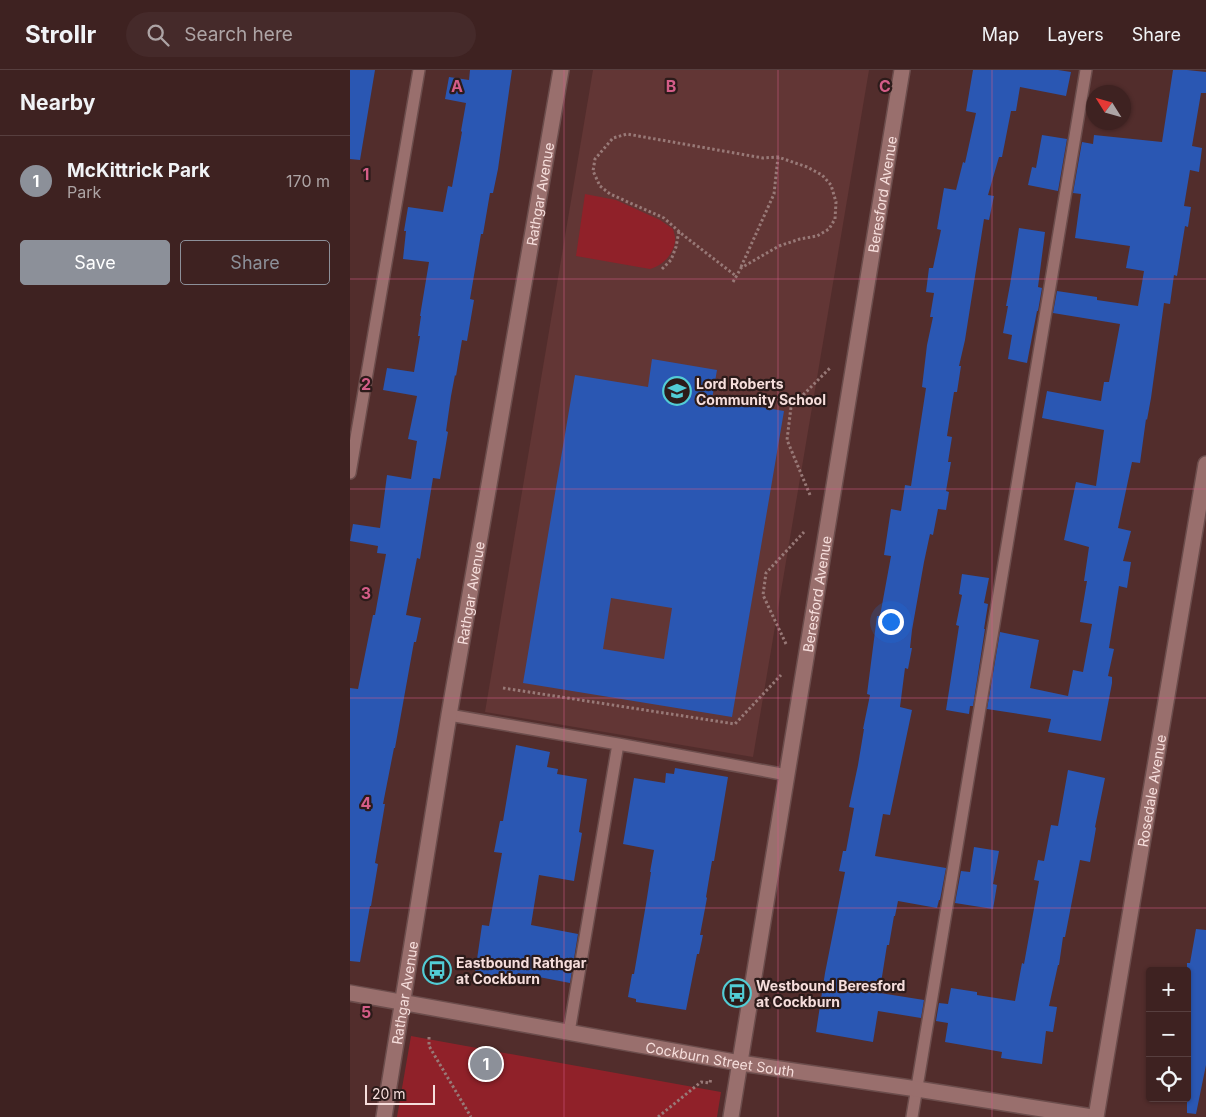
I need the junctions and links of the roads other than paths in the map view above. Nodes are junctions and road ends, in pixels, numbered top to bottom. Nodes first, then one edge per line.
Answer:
1 (419, 70) edge
2 (561, 70) edge
3 (902, 70) edge
4 (1086, 70) edge
5 (1206, 464) edge
6 (350, 473) edge
7 (449, 715) junction
8 (618, 744) junction
9 (787, 775) junction
10 (350, 993) edge
11 (404, 1002) junction
12 (569, 1032) junction
13 (740, 1063) junction
14 (917, 1089) junction
15 (384, 1117) edge
16 (731, 1117) edge
17 (912, 1117) edge
18 (1092, 1117) edge
19 (1096, 1117) edge

1 - 6 lane
2 - 7 street, Rathgar Avenue
3 - 9 street, Beresford Avenue
4 - 14 lane
5 - 19 street, Rosedale Avenue
7 - 8 lane
7 - 11 street, Rathgar Avenue
8 - 9 lane
8 - 12 lane
9 - 13 street, Beresford Avenue
10 - 11 street, Cockburn Street South
11 - 12 street, Cockburn Street South
11 - 15 street, Rathgar Avenue
12 - 13 street, Cockburn Street South
13 - 14 street, Cockburn Street South
13 - 16 street, Beresford Avenue
14 - 17 lane
14 - 18 street, Cockburn Street South

